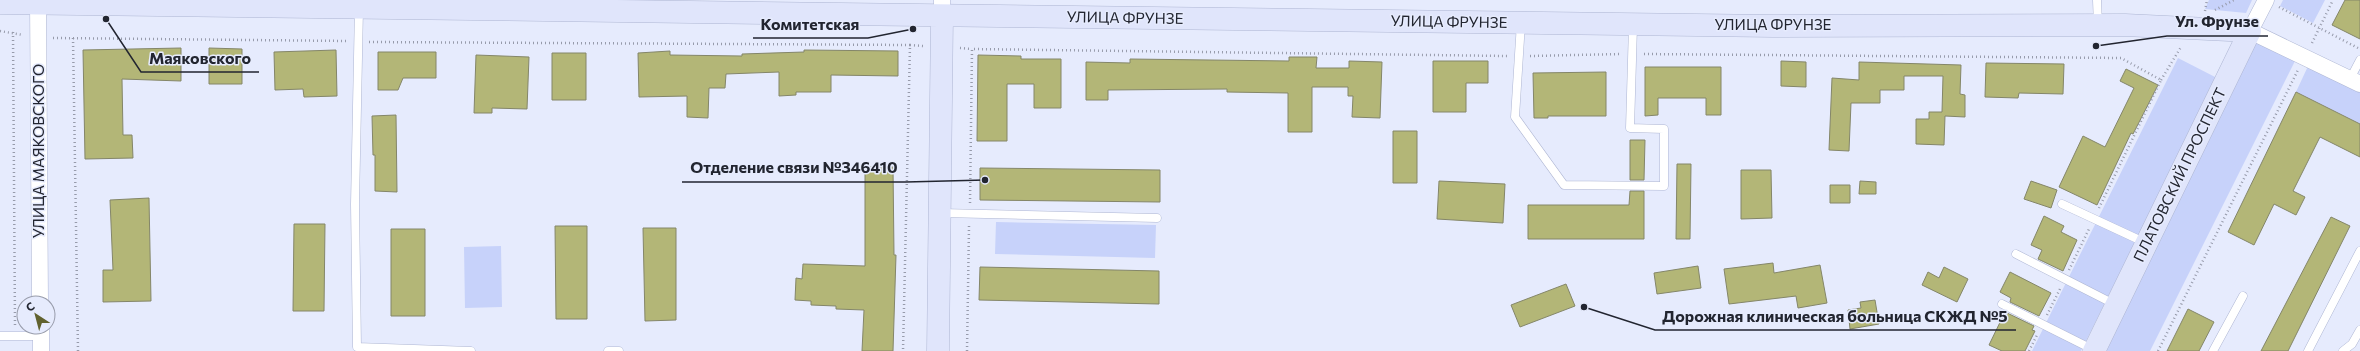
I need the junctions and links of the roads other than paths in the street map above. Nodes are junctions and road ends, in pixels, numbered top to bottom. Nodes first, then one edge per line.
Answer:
1 (2097, 0) edge
2 (38, 2) edge
3 (2269, 2) edge
4 (0, 3) edge
5 (359, 8) junction
6 (942, 8) edge
7 (1522, 22) junction
8 (1633, 24) junction
9 (2098, 25) junction
10 (2250, 31) junction
11 (2360, 60) edge
12 (2355, 82) edge
13 (2062, 204) dead end
14 (941, 213) junction
15 (1157, 218) dead end
16 (2147, 244) junction
17 (2360, 251) edge
18 (2016, 254) dead end
19 (40, 295) edge
20 (2243, 296) dead end
21 (2002, 304) dead end
22 (2116, 305) junction
23 (2360, 330) edge
24 (0, 336) edge
25 (41, 338) edge
26 (471, 351) edge
27 (608, 351) edge
28 (619, 351) edge
29 (938, 351) edge
30 (2094, 351) edge
31 (2213, 351) edge
32 (2308, 351) edge
33 (2343, 351) edge

1 - 9 lane
2 - 4 street, УЛИЦА ФРУНЗЕ
2 - 5 street, УЛИЦА ФРУНЗЕ
2 - 19 street, УЛИЦА МАЯКОВСКОГО
3 - 10 street, ПЛАТОВСКИЙ ПРОСПЕКТ
5 - 6 street, УЛИЦА ФРУНЗЕ
5 - 26 lane
6 - 7 street, УЛИЦА ФРУНЗЕ
6 - 14 street
7 - 8 street, УЛИЦА ФРУНЗЕ
7 - 8 lane
8 - 9 street, УЛИЦА ФРУНЗЕ
9 - 10 street, УЛИЦА ФРУНЗЕ
10 - 12 street
10 - 16 street, ПЛАТОВСКИЙ ПРОСПЕКТ
11 - 12 lane
13 - 16 lane
14 - 15 lane
14 - 29 street
16 - 22 street, ПЛАТОВСКИЙ ПРОСПЕКТ
17 - 32 lane
18 - 22 lane
20 - 31 lane
21 - 30 lane
22 - 30 street, ПЛАТОВСКИЙ ПРОСПЕКТ
23 - 33 lane
24 - 25 lane
27 - 28 lane

